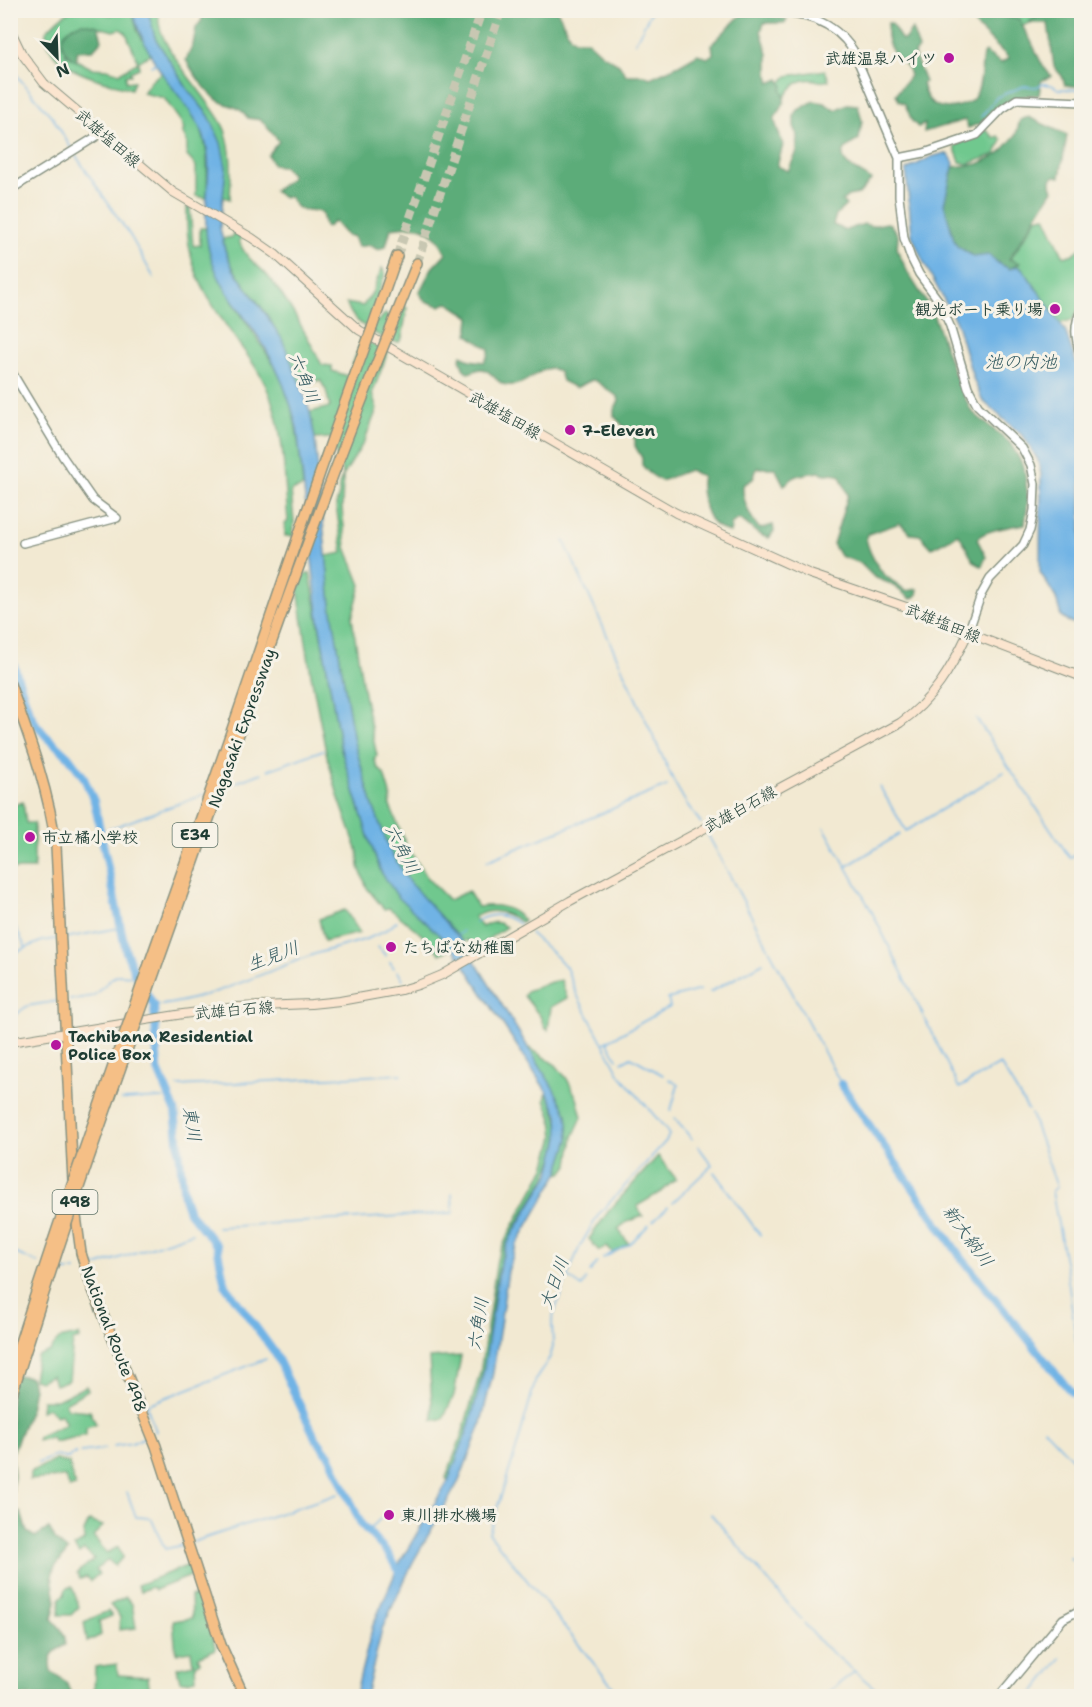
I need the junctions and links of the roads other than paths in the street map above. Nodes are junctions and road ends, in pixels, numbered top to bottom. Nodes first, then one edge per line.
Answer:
1 (762, 10) edge
2 (10, 29) edge
3 (1082, 102) edge
4 (102, 133) junction
5 (899, 158) junction
6 (10, 190) edge
7 (397, 256) tunnel mouth
8 (417, 263) tunnel mouth
9 (1082, 309) edge
10 (1082, 363) edge
11 (10, 369) edge
12 (23, 543) dead end
13 (968, 633) junction
14 (1082, 677) edge
15 (10, 684) edge
16 (65, 1033) junction
17 (10, 1042) edge
18 (24, 1343) junction
19 (10, 1375) edge
20 (10, 1401) edge
21 (1082, 1609) edge
22 (244, 1696) edge
23 (999, 1696) edge

1 - 5 street
2 - 4 main road, 武雄塩田線
3 - 5 street
4 - 6 street
4 - 13 main road, 武雄塩田線
5 - 13 street
7 - 18 highway, Nagasaki Expressway / E34, bridge
8 - 18 highway, Nagasaki Expressway / E34, bridge
9 - 10 street
11 - 12 street
13 - 14 main road, 武雄塩田線
13 - 16 main road, 武雄白石線
15 - 16 highway, National Route 498 / 498
16 - 17 main road, 武雄白石線
16 - 22 highway, National Route 498 / 498
18 - 19 highway, Nagasaki Expressway / E34
18 - 20 highway, Nagasaki Expressway / E34
21 - 23 street

